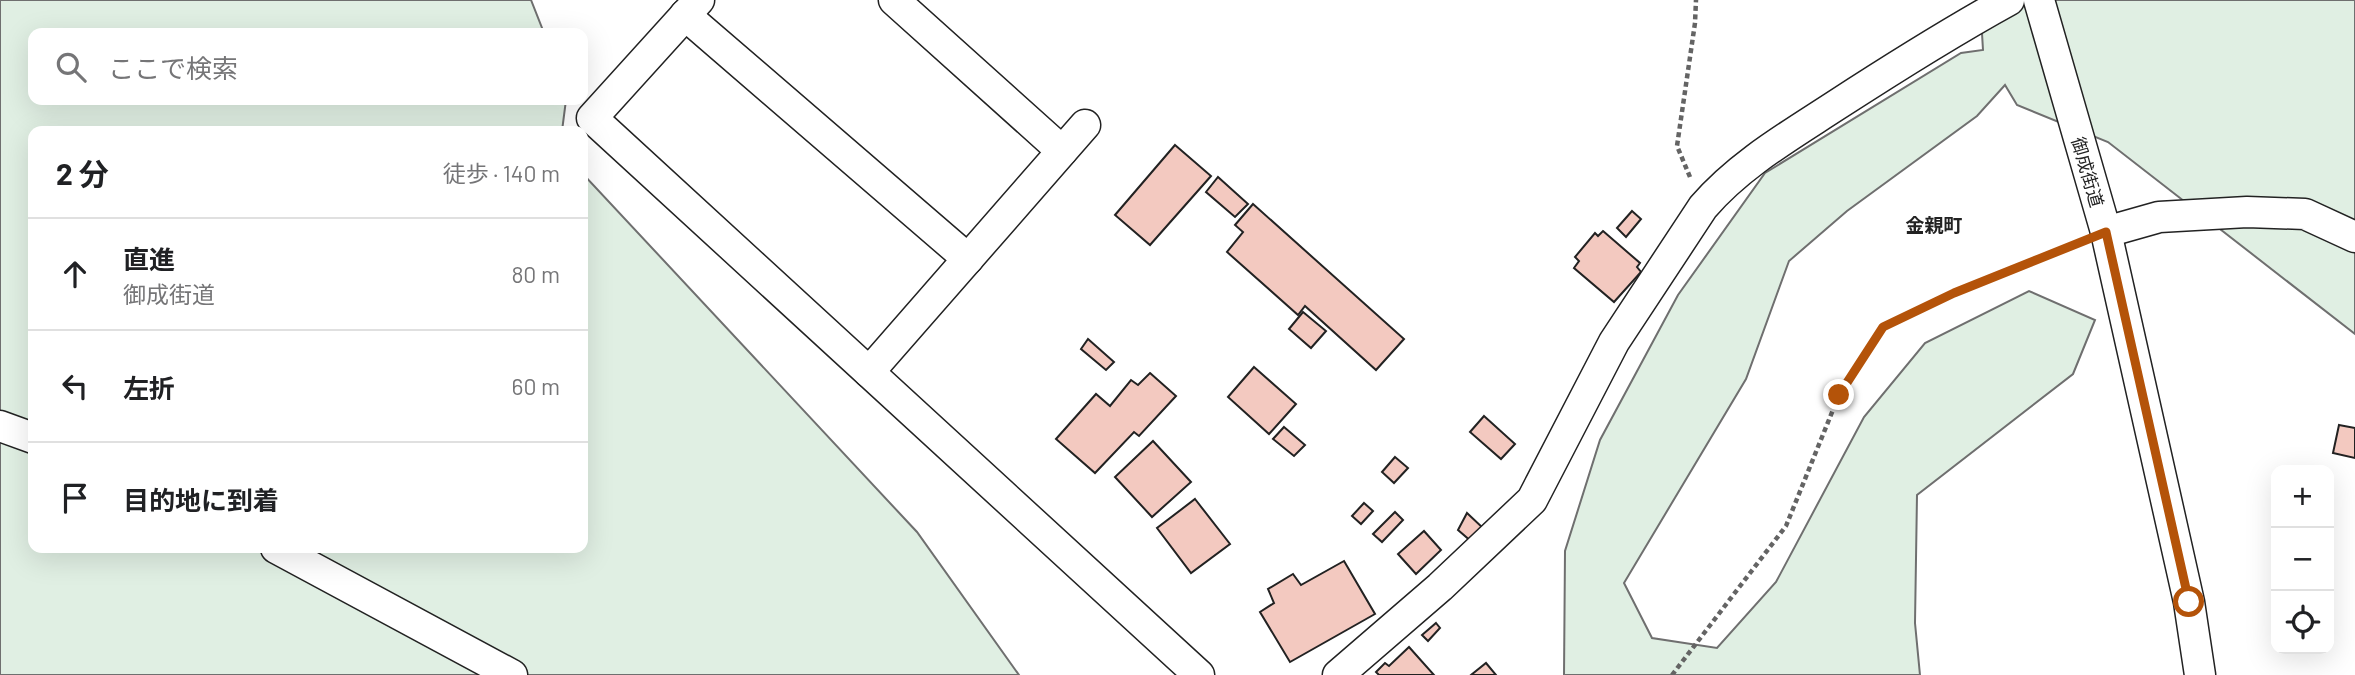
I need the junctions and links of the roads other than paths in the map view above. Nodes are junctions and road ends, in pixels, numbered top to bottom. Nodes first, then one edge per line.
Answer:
1 (894, 0) edge
2 (2009, 0) edge
3 (2039, 0) edge
4 (692, 8) edge
5 (1085, 125) dead end
6 (1062, 151) junction
7 (2106, 232) junction
8 (2355, 237) edge
9 (968, 259) junction
10 (869, 372) junction
11 (0, 426) edge
12 (28, 436) edge
13 (284, 553) edge
14 (512, 675) edge
15 (1199, 675) edge
16 (1338, 675) edge
17 (2200, 675) edge

1 - 6 street
2 - 16 street
3 - 7 street, 御成街道
4 - 9 street
4 - 10 street
5 - 6 street
6 - 9 street
7 - 8 street
7 - 17 street, 御成街道
9 - 10 street
10 - 15 street
11 - 12 street
13 - 14 street

